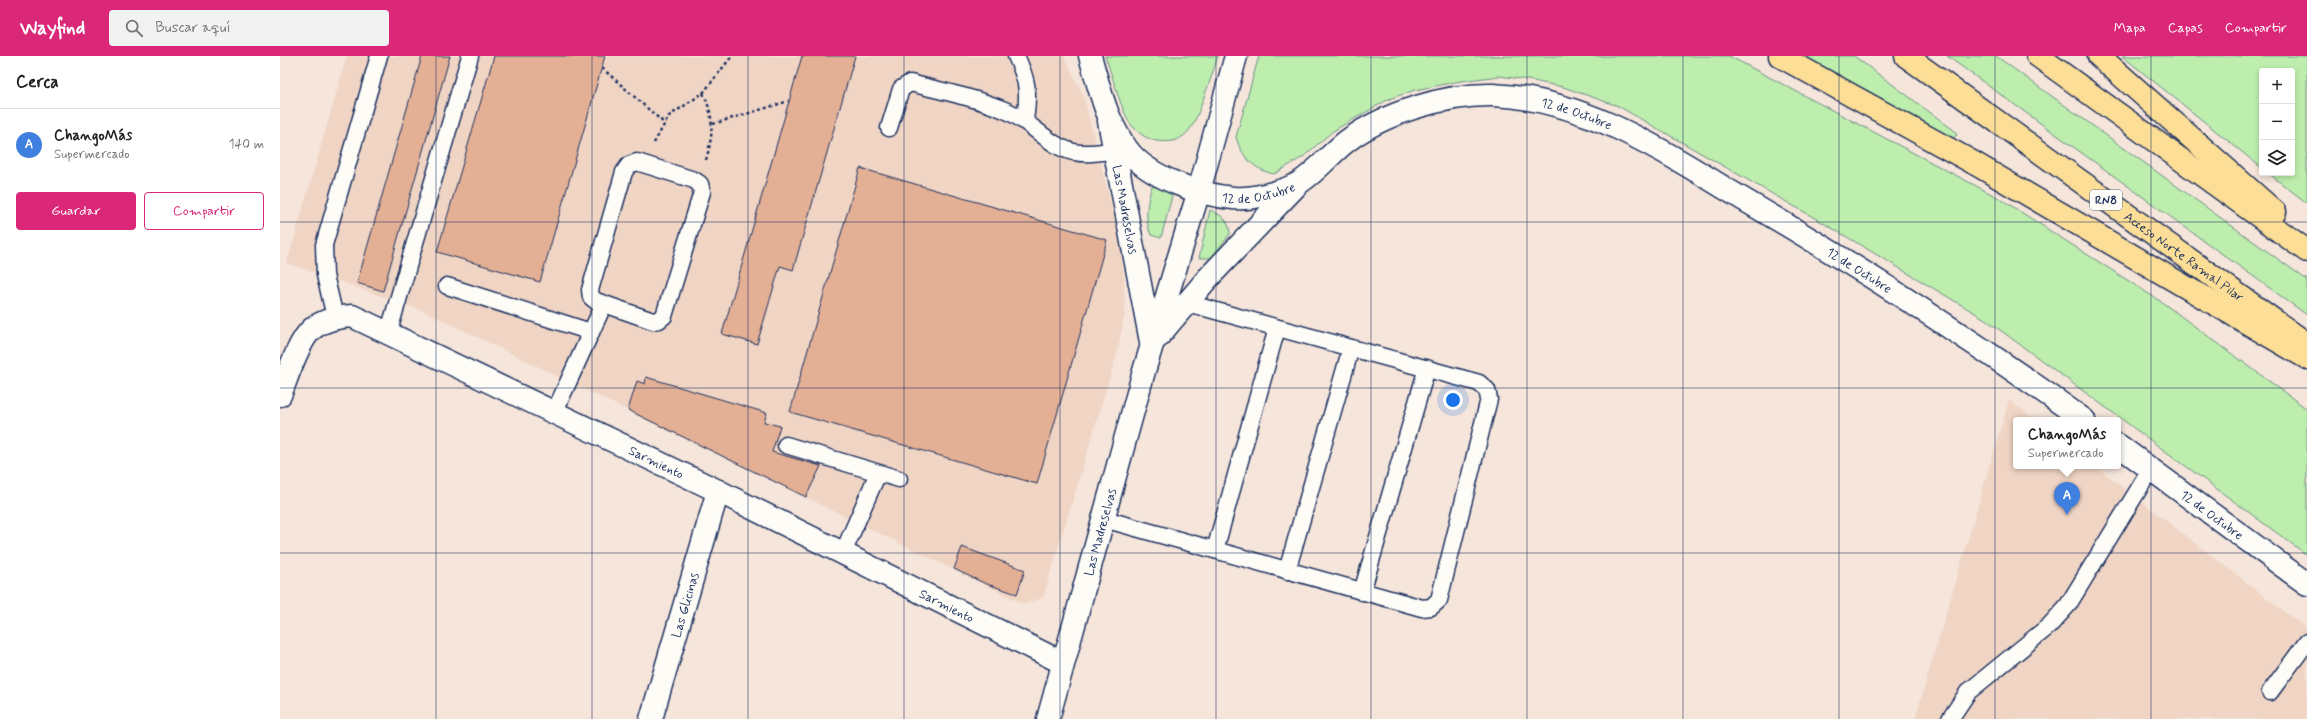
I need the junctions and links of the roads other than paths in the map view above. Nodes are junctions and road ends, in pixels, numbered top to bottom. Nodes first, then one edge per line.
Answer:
1 (379, 56) edge
2 (470, 56) edge
3 (1016, 56) edge
4 (1090, 56) edge
5 (1236, 56) edge
6 (1780, 56) edge
7 (1906, 56) edge
8 (2038, 56) edge
9 (2099, 56) edge
10 (1025, 120) junction
11 (1109, 121) junction
12 (889, 128) dead end
13 (1114, 150) junction
14 (1298, 184) junction
15 (1199, 191) junction
16 (2307, 241) edge
17 (2307, 251) edge
18 (447, 286) dead end
19 (1187, 303) junction
20 (604, 304) junction
21 (335, 317) junction
22 (1277, 328) junction
23 (591, 332) junction
24 (388, 334) junction
25 (2307, 344) edge
26 (1151, 346) junction
27 (1351, 348) junction
28 (2307, 358) edge
29 (1427, 368) junction
30 (280, 395) edge
31 (554, 413) junction
32 (2080, 417) edge
33 (786, 445) dead end
34 (2121, 447) edge
35 (2151, 468) junction
36 (878, 473) junction
37 (899, 479) dead end
38 (718, 491) junction
39 (1104, 519) junction
40 (1215, 550) junction
41 (843, 553) junction
42 (1287, 571) junction
43 (2307, 584) edge
44 (1362, 592) junction
45 (2307, 642) edge
46 (1063, 663) junction
47 (2270, 692) dead end
48 (651, 719) edge
49 (1048, 719) edge
50 (1950, 719) edge

1 - 21 lane
2 - 24 lane
3 - 10 lane
4 - 11 street, 12 de Octubre
5 - 15 street
6 - 28 highway
7 - 25 highway, Acceso Norte Ramal Pilar / RN8
8 - 17 highway
9 - 16 highway
10 - 12 lane
10 - 13 lane
11 - 13 street, Las Madreselvas
11 - 15 street, 12 de Octubre
13 - 26 street, Las Madreselvas
14 - 15 street, 12 de Octubre
14 - 19 street, Las Madreselvas
14 - 32 street, 12 de Octubre
15 - 26 street
18 - 23 lane
19 - 22 lane
19 - 26 street, Las Madreselvas
20 - 20 lane
20 - 23 lane
21 - 24 street, Sarmiento
21 - 30 street, Sarmiento
22 - 27 lane
22 - 40 lane
23 - 31 lane
24 - 31 street, Sarmiento
26 - 39 street, Las Madreselvas
27 - 29 lane
27 - 42 lane
29 - 44 lane
29 - 44 lane
31 - 38 street, Sarmiento
33 - 36 lane
34 - 35 street, 12 de Octubre
35 - 43 street, 12 de Octubre
35 - 50 lane
36 - 37 lane
36 - 41 lane
38 - 41 street, Sarmiento
38 - 48 street, Las Glicinas
39 - 40 lane
39 - 46 street, Las Madreselvas
40 - 42 lane
41 - 46 street, Sarmiento
42 - 44 lane
45 - 47 lane
46 - 49 street, Las Madreselvas

